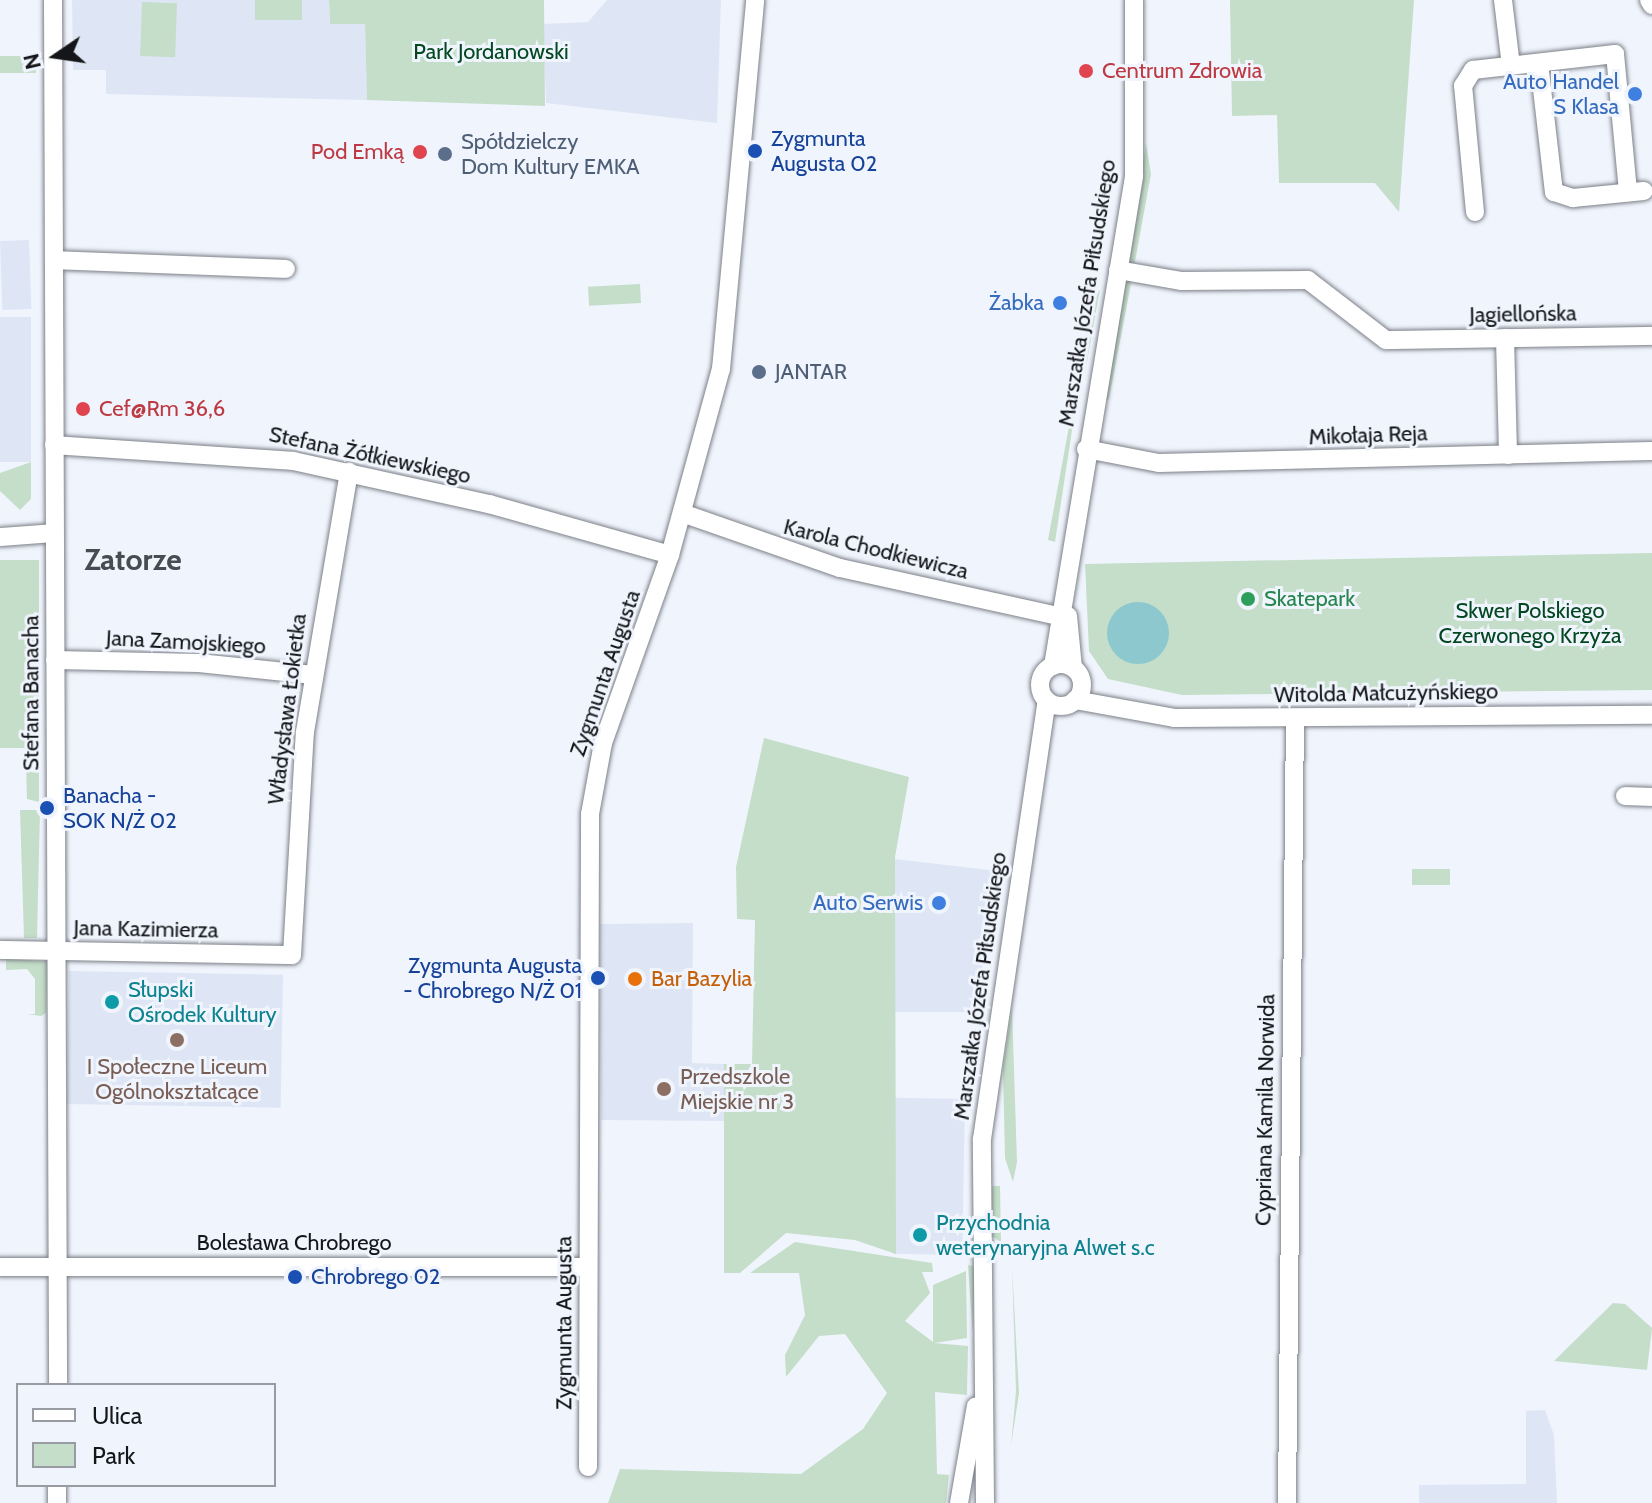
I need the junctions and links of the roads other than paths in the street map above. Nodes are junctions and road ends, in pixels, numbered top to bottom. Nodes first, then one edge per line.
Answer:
1 (53, 0) edge
2 (755, 0) edge
3 (1134, 0) edge
4 (1503, 0) edge
5 (1649, 0) edge
6 (1652, 5) edge
7 (1539, 63) junction
8 (1511, 66) junction
9 (1475, 212) dead end
10 (54, 260) junction
11 (286, 269) dead end
12 (1118, 270) junction
13 (1652, 336) edge
14 (1505, 338) junction
15 (54, 445) junction
16 (1086, 449) junction
17 (1652, 451) edge
18 (1508, 455) junction
19 (349, 472) junction
20 (682, 513) junction
21 (54, 533) junction
22 (0, 537) edge
23 (670, 555) junction
24 (1066, 593) junction
25 (1062, 617) junction
26 (55, 660) junction
27 (1053, 666) junction
28 (1077, 674) junction
29 (313, 675) junction
30 (1062, 703) junction
31 (1122, 708) junction
32 (1652, 715) edge
33 (1295, 718) junction
34 (1625, 796) dead end
35 (1652, 797) edge
36 (0, 950) edge
37 (56, 952) junction
38 (292, 955) joint
39 (0, 1267) edge
40 (58, 1267) junction
41 (588, 1267) junction
42 (983, 1376) junction
43 (58, 1383) edge
44 (588, 1467) dead end
45 (986, 1501) edge
46 (959, 1503) edge
47 (1287, 1503) edge

1 - 10 street, Stefana Banacha
2 - 20 street, Zygmunta Augusta
3 - 12 street, Marszałka Józefa Piłsudskiego
4 - 8 street
5 - 6 street
7 - 7 street
7 - 8 street
8 - 9 street
10 - 11 street
10 - 15 street, Stefana Banacha
12 - 14 street, Jagiellońska
12 - 16 street, Marszałka Józefa Piłsudskiego
13 - 14 street, Jagiellońska
14 - 18 street
15 - 19 street, Stefana Żółkiewskiego
15 - 21 street, Stefana Banacha
16 - 18 street, Mikołaja Reja
16 - 24 street, Marszałka Józefa Piłsudskiego
17 - 18 street, Mikołaja Reja
19 - 23 street, Stefana Żółkiewskiego
19 - 29 street, Władysława Łokietka
20 - 23 street, Zygmunta Augusta
20 - 25 street, Karola Chodkiewicza
21 - 22 street
21 - 26 street, Stefana Banacha
23 - 41 street, Zygmunta Augusta
24 - 25 street, Marszałka Józefa Piłsudskiego
24 - 28 street, Marszałka Józefa Piłsudskiego
25 - 27 street, Marszałka Józefa Piłsudskiego
26 - 29 street, Jana Zamojskiego
26 - 37 street, Stefana Banacha
27 - 28 street
27 - 30 street, Marszałka Józefa Piłsudskiego
28 - 30 street
28 - 31 street, Witolda Małcużyńskiego
29 - 38 street, Władysława Łokietka
30 - 31 street, Witolda Małcużyńskiego
30 - 42 street, Marszałka Józefa Piłsudskiego
31 - 33 street, Witolda Małcużyńskiego
32 - 33 street, Witolda Małcużyńskiego
33 - 47 street, Cypriana Kamila Norwida
34 - 35 street
36 - 37 street, Jana Kazimierza
37 - 38 street, Jana Kazimierza
37 - 40 street, Stefana Banacha
39 - 40 street, Bolesława Chrobrego
40 - 41 street, Bolesława Chrobrego
40 - 43 street, Stefana Banacha
41 - 44 street, Zygmunta Augusta
42 - 45 street, Marszałka Józefa Piłsudskiego
42 - 46 street, Marszałka Józefa Piłsudskiego

